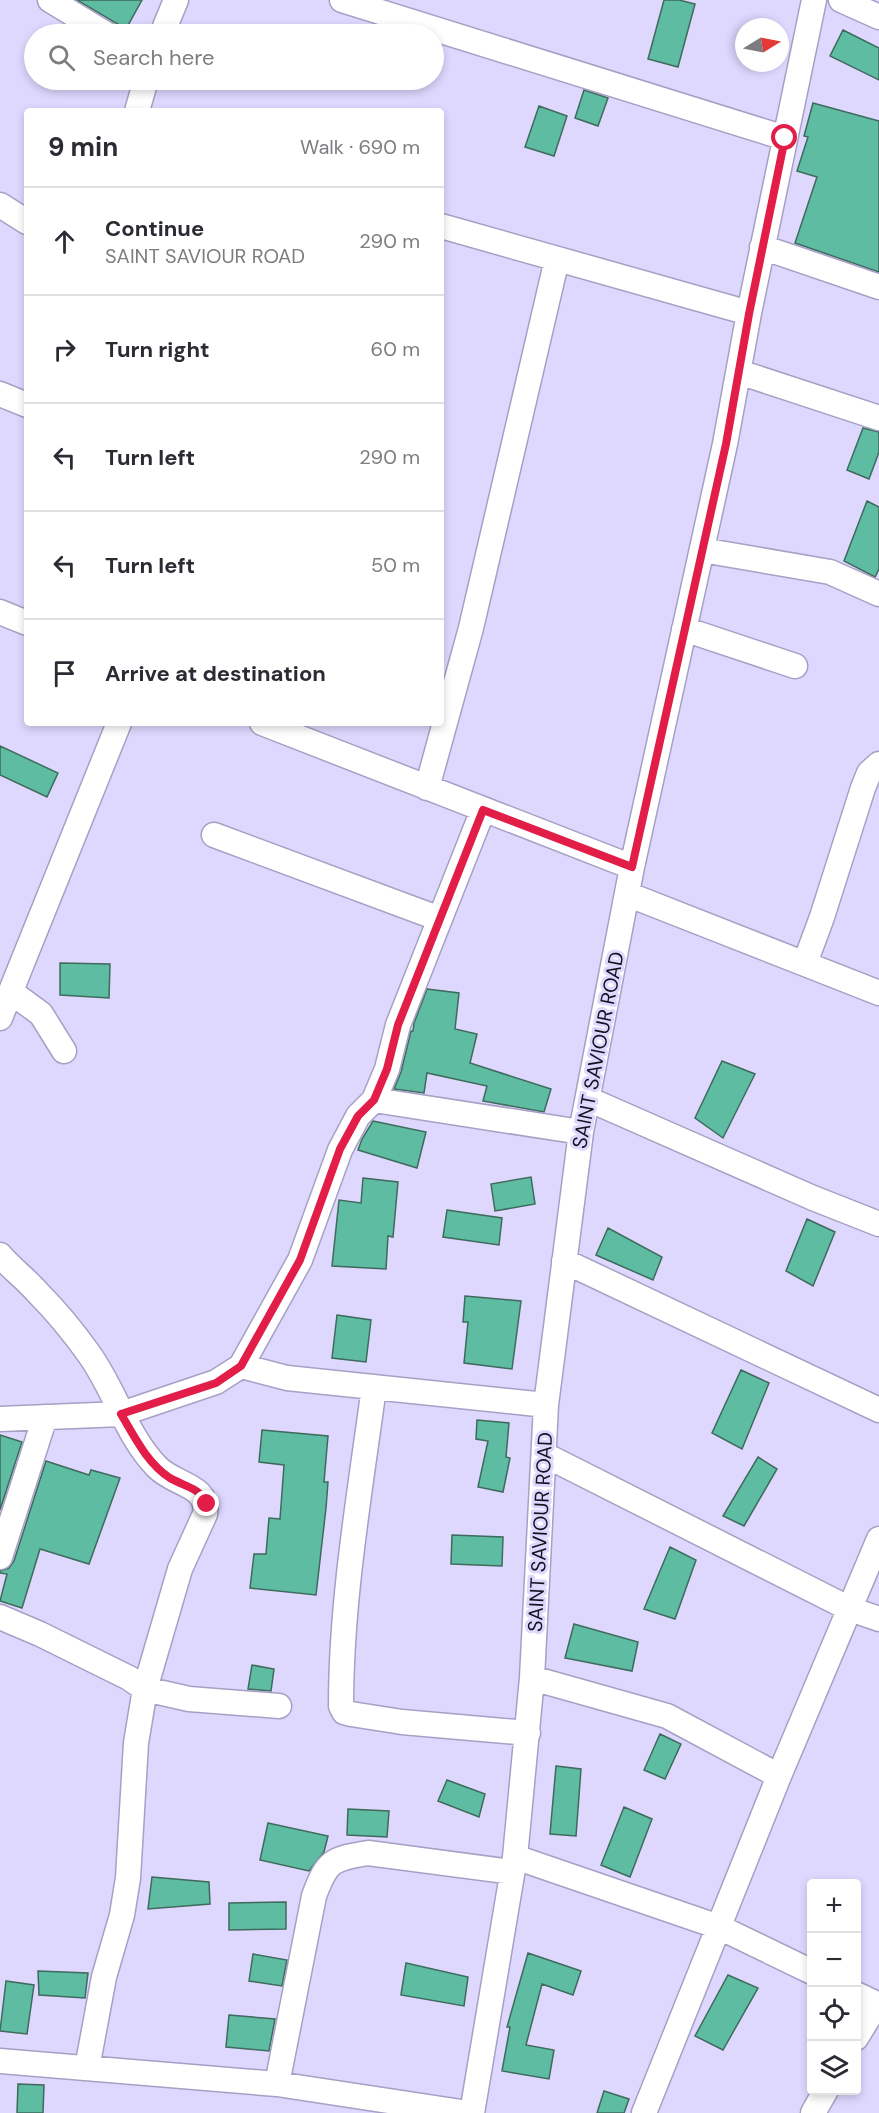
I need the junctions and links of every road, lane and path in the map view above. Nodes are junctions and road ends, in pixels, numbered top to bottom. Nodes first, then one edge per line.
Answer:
1 (50, 0) edge
2 (176, 0) edge
3 (342, 0) edge
4 (814, 0) edge
5 (841, 0) edge
6 (879, 17) edge
7 (90, 24) edge
8 (166, 24) edge
9 (419, 24) edge
10 (444, 32) edge
11 (143, 90) edge
12 (138, 108) edge
13 (785, 138) junction
14 (0, 205) edge
15 (24, 220) edge
16 (444, 227) edge
17 (762, 247) junction
18 (557, 259) junction
19 (879, 287) edge
20 (749, 314) junction
21 (739, 372) junction
22 (0, 394) edge
23 (24, 404) edge
24 (879, 418) edge
25 (702, 550) junction
26 (879, 594) edge
27 (0, 612) edge
28 (24, 622) edge
29 (684, 629) junction
30 (795, 666) dead end
31 (118, 726) edge
32 (270, 726) edge
33 (879, 764) edge
34 (428, 788) junction
35 (483, 810) junction
36 (214, 835) dead end
37 (632, 867) junction
38 (627, 894) junction
39 (440, 919) junction
40 (805, 963) junction
41 (11, 992) junction
42 (879, 993) edge
43 (0, 1018) edge
44 (64, 1051) dead end
45 (588, 1099) junction
46 (374, 1100) junction
47 (581, 1132) junction
48 (879, 1224) edge
49 (0, 1255) edge
50 (564, 1261) junction
51 (241, 1366) junction
52 (374, 1387) junction
53 (546, 1405) junction
54 (879, 1410) edge
55 (121, 1414) junction
56 (45, 1417) junction
57 (0, 1419) edge
58 (545, 1455) junction
59 (879, 1539) edge
60 (0, 1557) edge
61 (849, 1609) junction
62 (879, 1619) edge
63 (2, 1623) edge
64 (532, 1678) junction
65 (145, 1689) junction
66 (279, 1706) dead end
67 (528, 1733) junction
68 (778, 1776) junction
69 (513, 1865) junction
70 (719, 1927) junction
71 (807, 1970) edge
72 (871, 2001) edge
73 (861, 2026) edge
74 (0, 2061) edge
75 (87, 2068) junction
76 (277, 2084) junction
77 (824, 2095) edge
78 (470, 2113) edge
79 (644, 2113) edge
80 (813, 2113) edge

1 - 7 street
2 - 8 street
3 - 9 street
4 - 13 street, SAINT SAVIOUR ROAD
5 - 6 street
10 - 13 street
11 - 12 street
13 - 17 street, SAINT SAVIOUR ROAD
14 - 15 street
16 - 18 street
17 - 19 street
17 - 20 street, SAINT SAVIOUR ROAD
18 - 20 street
18 - 34 street
20 - 21 street, SAINT SAVIOUR ROAD
21 - 24 street
21 - 25 street, SAINT SAVIOUR ROAD
22 - 23 street
25 - 26 street
25 - 29 street, SAINT SAVIOUR ROAD
27 - 28 street
29 - 30 street
29 - 37 street, SAINT SAVIOUR ROAD
31 - 41 street
32 - 34 street
33 - 40 street
34 - 35 street
35 - 37 street
35 - 39 street
36 - 39 street
37 - 38 street, SAINT SAVIOUR ROAD
38 - 40 street
38 - 45 street, SAINT SAVIOUR ROAD
39 - 46 street
40 - 42 street
41 - 43 street
41 - 44 street
45 - 47 street, SAINT SAVIOUR ROAD
45 - 48 street
46 - 47 street
46 - 51 street
47 - 50 street, SAINT SAVIOUR ROAD
49 - 55 street
50 - 53 street, SAINT SAVIOUR ROAD
50 - 54 street
51 - 52 street
51 - 55 street
52 - 53 street
52 - 67 street
53 - 58 street, SAINT SAVIOUR ROAD
55 - 56 street
55 - 65 street
56 - 57 street
56 - 60 street
58 - 61 street
58 - 64 street, SAINT SAVIOUR ROAD
59 - 61 street
61 - 62 street
61 - 68 street
63 - 65 street
64 - 67 street, SAINT SAVIOUR ROAD
64 - 68 street
65 - 66 street
65 - 75 street
67 - 69 street, SAINT SAVIOUR ROAD
68 - 70 street
69 - 70 street
69 - 76 street
69 - 78 street, SAINT SAVIOUR ROAD
70 - 71 street
70 - 79 street
72 - 73 street
74 - 75 street
75 - 76 street
76 - 78 street
77 - 80 street

